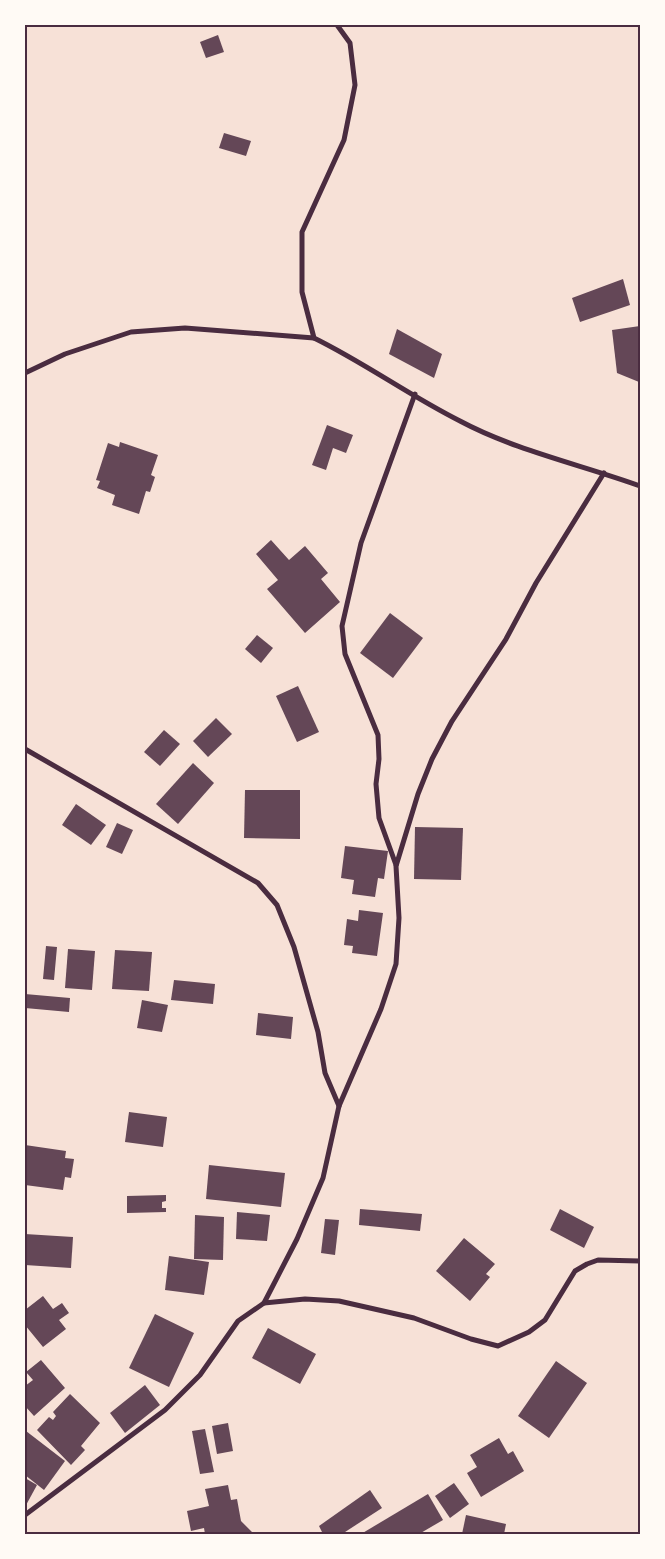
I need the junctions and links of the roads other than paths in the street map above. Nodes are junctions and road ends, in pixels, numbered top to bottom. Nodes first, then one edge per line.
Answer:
1 (337, 25) edge
2 (314, 338) junction
3 (25, 373) edge
4 (415, 394) junction
5 (604, 472) junction
6 (640, 486) edge
7 (25, 749) edge
8 (396, 866) junction
9 (339, 1106) junction
10 (640, 1261) edge
11 (264, 1303) junction
12 (25, 1515) edge

1 - 2 street
2 - 3 street
2 - 4 street
4 - 5 street
4 - 8 street
5 - 6 street
5 - 8 street
7 - 9 street
8 - 9 street
9 - 11 street
10 - 11 street
11 - 12 street

